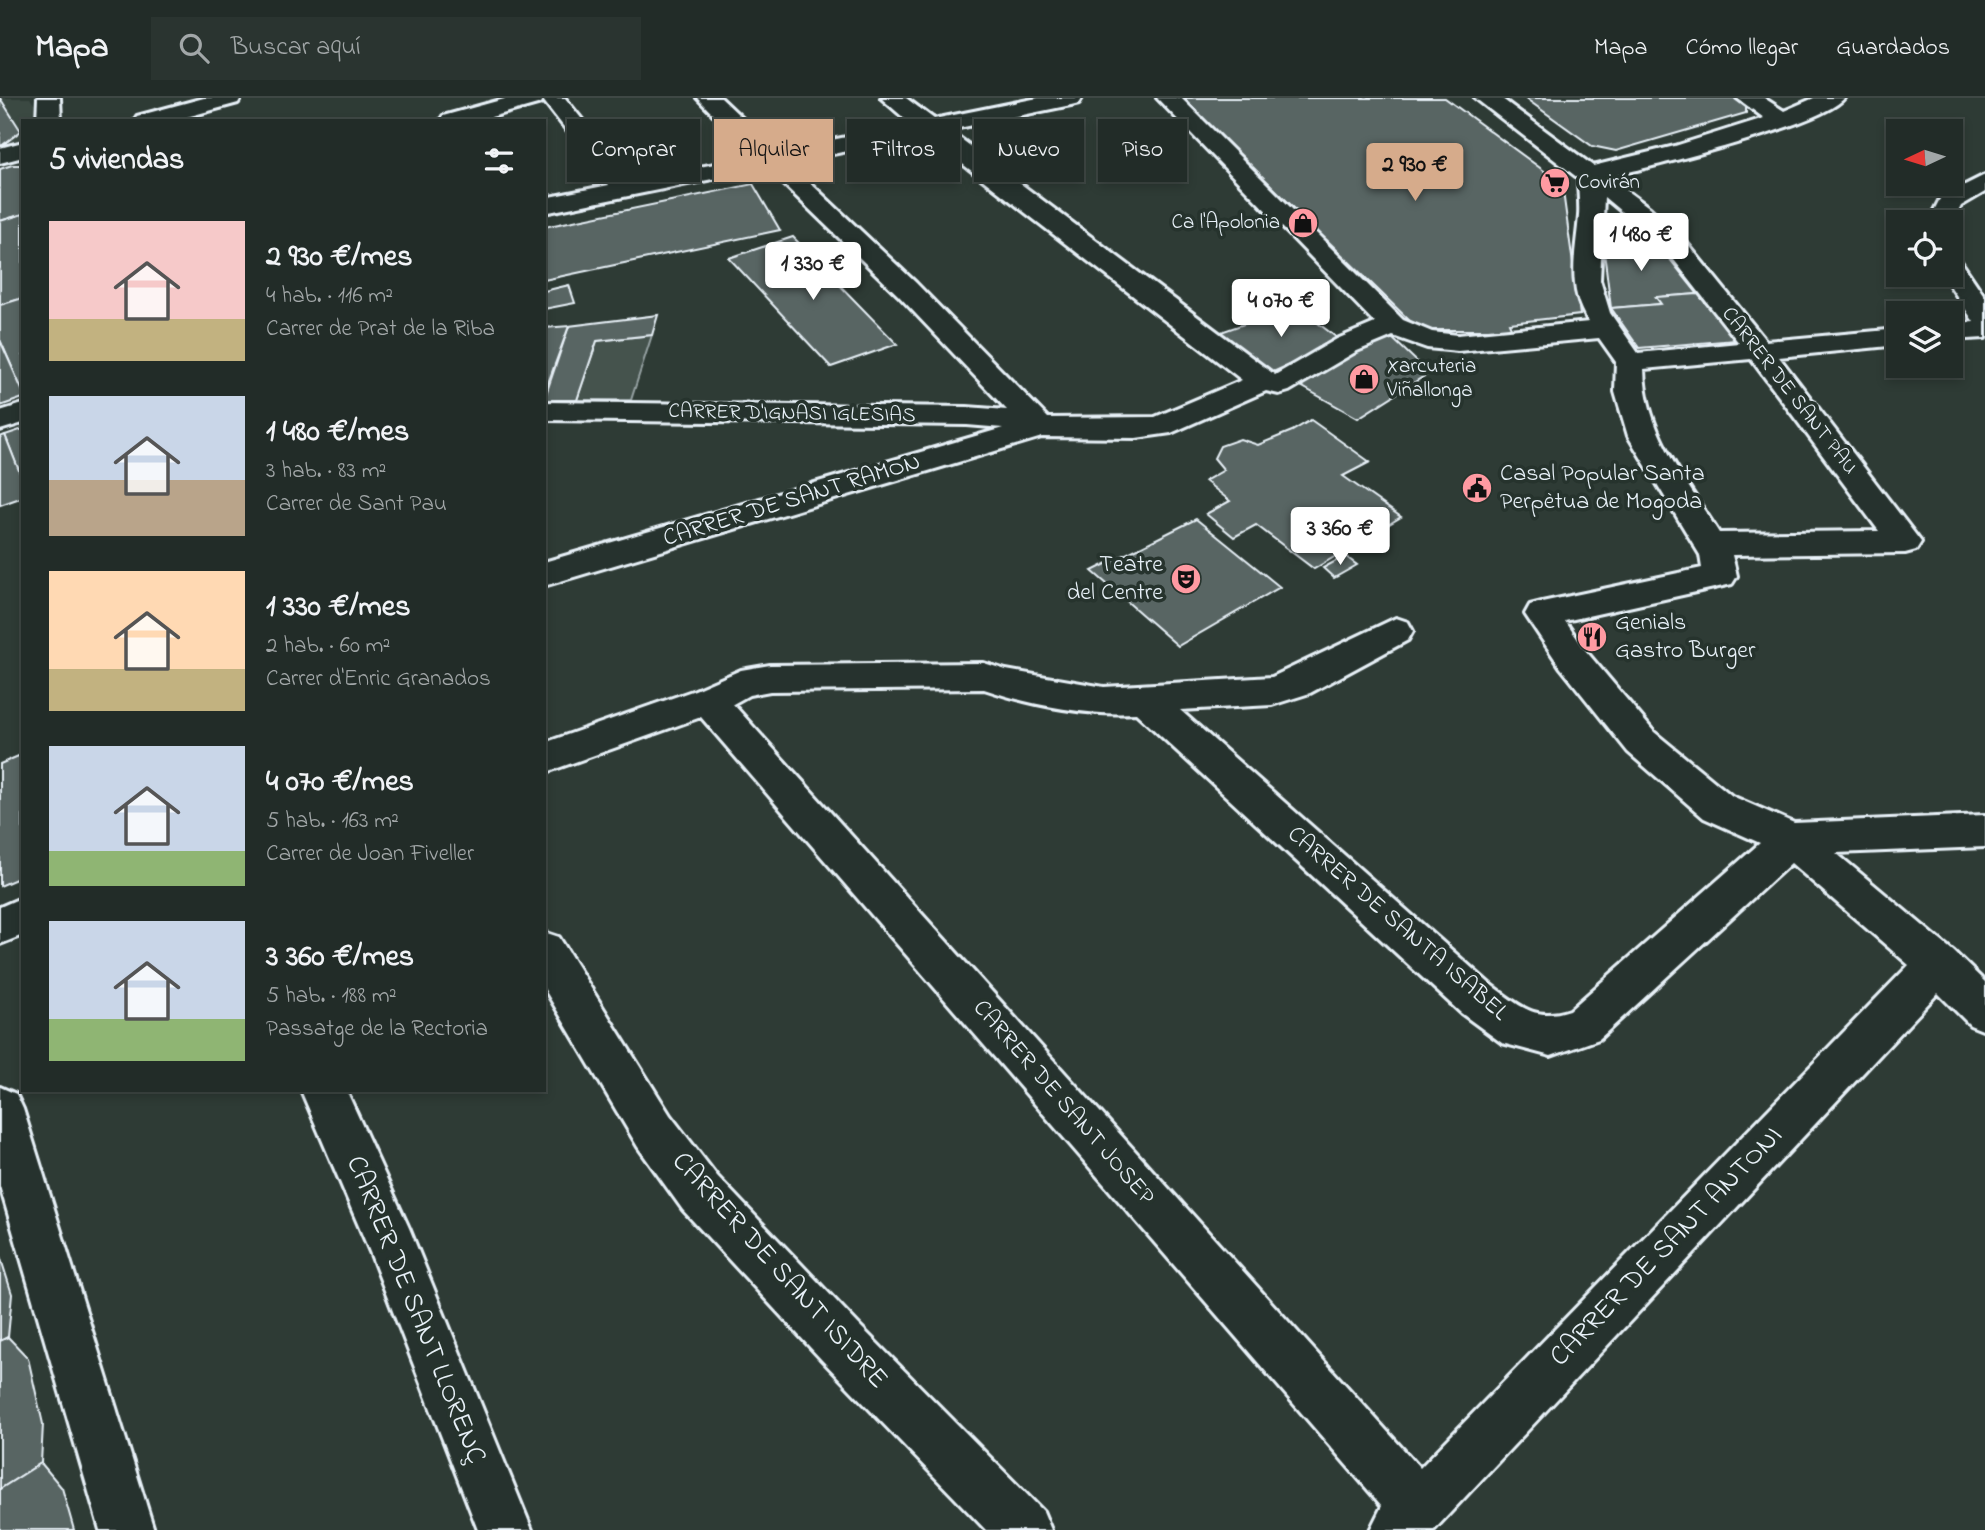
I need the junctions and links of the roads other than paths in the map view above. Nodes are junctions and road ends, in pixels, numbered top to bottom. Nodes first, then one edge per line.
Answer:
1 (230, 98) edge
2 (533, 98) edge
3 (553, 98) edge
4 (708, 98) edge
5 (892, 98) edge
6 (1071, 98) edge
7 (1168, 98) edge
8 (1486, 98) edge
9 (1748, 98) edge
10 (1833, 98) edge
11 (152, 119) edge
12 (458, 119) edge
13 (729, 119) edge
14 (920, 119) edge
15 (960, 120) edge
16 (1783, 120) junction
17 (960, 149) edge
18 (21, 150) edge
19 (0, 156) edge
20 (714, 171) edge
21 (1590, 174) junction
22 (793, 182) edge
23 (1985, 182) edge
24 (625, 189) junction
25 (546, 206) edge
26 (1946, 210) edge
27 (1641, 213) junction
28 (1592, 215) junction
29 (1963, 285) edge
30 (1985, 318) edge
31 (1393, 326) junction
32 (1605, 329) junction
33 (1985, 330) edge
34 (1963, 331) edge
35 (1886, 338) edge
36 (1759, 350) junction
37 (1630, 362) junction
38 (1263, 382) junction
39 (546, 411) edge
40 (21, 414) edge
41 (0, 421) edge
42 (1040, 427) junction
43 (1709, 544) junction
44 (546, 573) edge
45 (1396, 631) dead end
46 (1144, 699) junction
47 (708, 700) junction
48 (546, 757) edge
49 (1985, 831) edge
50 (1791, 839) junction
51 (21, 916) edge
52 (0, 926) edge
53 (546, 953) edge
54 (1938, 964) junction
55 (1985, 1011) edge
56 (324, 1092) edge
57 (0, 1109) edge
58 (1408, 1518) edge
59 (127, 1530) edge
60 (505, 1530) edge
61 (1024, 1530) edge

1 - 11 street
2 - 12 street
3 - 24 street
4 - 13 street
5 - 14 street
6 - 15 street
7 - 31 street
8 - 21 street, CARRER DE SANT PAU
9 - 16 street
10 - 16 street
16 - 21 street
17 - 38 street
18 - 19 street
20 - 24 street
21 - 27 street, CARRER DE SANT PAU
21 - 28 street
22 - 42 street
23 - 26 street
24 - 25 street
27 - 28 street
27 - 36 street, CARRER DE SANT PAU
28 - 32 street
29 - 30 street
31 - 32 street
31 - 38 street
32 - 37 street
33 - 34 street
35 - 36 street
36 - 37 street
36 - 43 street, CARRER DE SANT PAU
37 - 43 street
38 - 42 street
39 - 42 street, CARRER D'IGNASI IGLESIAS
40 - 41 street
42 - 44 street, CARRER DE SANT RAMON
43 - 50 street
45 - 46 street
46 - 47 street
46 - 50 street, CARRER DE SANTA ISABEL
47 - 48 street
47 - 58 street, CARRER DE SANT JOSEP
49 - 50 street
50 - 54 street
51 - 52 street
53 - 61 street, CARRER DE SANT ISIDRE
54 - 55 street
54 - 58 street, CARRER DE SANT ANTONI
56 - 60 street, CARRER DE SANT LLORENÇ
57 - 59 street

